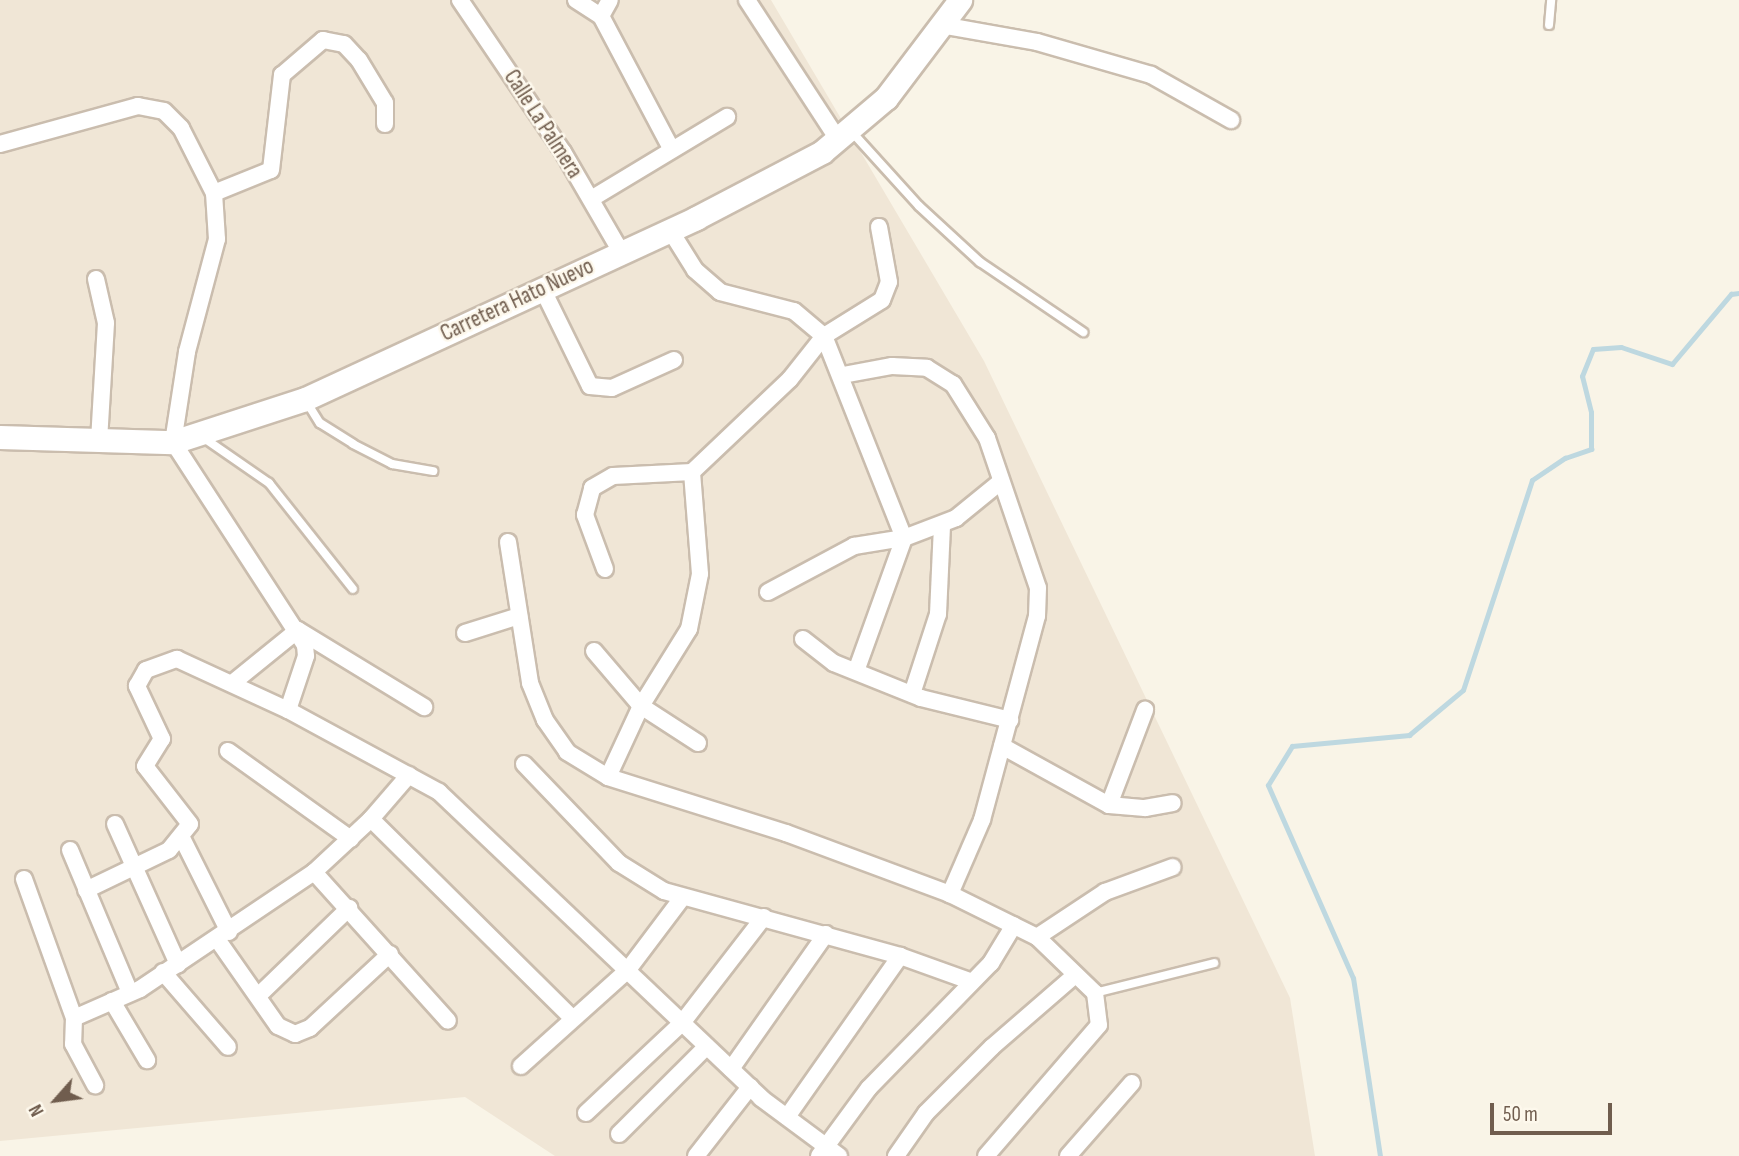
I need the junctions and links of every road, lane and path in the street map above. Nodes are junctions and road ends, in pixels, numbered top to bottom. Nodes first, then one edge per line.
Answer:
1 (576, 0) edge
2 (610, 0) edge
3 (747, 0) edge
4 (960, 0) edge
5 (1551, 0) edge
6 (467, 2) edge
7 (601, 16) junction
8 (941, 24) junction
9 (1549, 25) dead end
10 (727, 117) dead end
11 (1231, 120) dead end
12 (385, 124) dead end
13 (845, 136) junction
14 (0, 144) edge
15 (671, 148) junction
16 (214, 193) junction
17 (591, 199) junction
18 (880, 228) dead end
19 (670, 230) junction
20 (621, 252) junction
21 (96, 279) dead end
22 (542, 288) junction
23 (1083, 332) dead end
24 (824, 336) junction
25 (674, 360) dead end
26 (843, 375) junction
27 (305, 399) junction
28 (199, 435) junction
29 (0, 437) edge
30 (99, 440) junction
31 (173, 442) junction
32 (433, 471) dead end
33 (692, 472) junction
34 (999, 483) junction
35 (942, 525) junction
36 (904, 538) junction
37 (508, 542) dead end
38 (605, 569) dead end
39 (353, 589) dead end
40 (768, 592) dead end
41 (519, 616) junction
42 (298, 631) junction
43 (465, 634) dead end
44 (803, 639) dead end
45 (594, 650) dead end
46 (856, 671) junction
47 (235, 681) junction
48 (912, 694) junction
49 (642, 706) junction
50 (424, 707) dead end
51 (288, 710) junction
52 (1145, 710) dead end
53 (1010, 720) junction
54 (698, 743) dead end
55 (1002, 746) junction
56 (228, 751) dead end
57 (524, 764) dead end
58 (409, 775) junction
59 (608, 777) junction
60 (1173, 803) dead end
61 (1108, 805) junction
62 (371, 819) junction
63 (115, 824) dead end
64 (182, 838) junction
65 (351, 839) junction
66 (70, 850) dead end
67 (135, 867) junction
68 (1173, 867) dead end
69 (314, 872) junction
70 (24, 879) dead end
71 (86, 890) junction
72 (950, 894) junction
73 (682, 898) junction
74 (349, 908) junction
75 (764, 917) junction
76 (1014, 925) junction
77 (826, 934) junction
78 (223, 935) junction
79 (1037, 937) junction
80 (390, 954) junction
81 (900, 956) junction
82 (1214, 963) dead end
83 (178, 964) junction
84 (628, 971) junction
85 (163, 972) junction
86 (1075, 975) junction
87 (970, 981) junction
88 (130, 993) junction
89 (1095, 993) junction
90 (258, 996) junction
91 (112, 1001) junction
92 (571, 1017) junction
93 (74, 1018) junction
94 (448, 1021) dead end
95 (682, 1023) junction
96 (706, 1046) junction
97 (228, 1047) dead end
98 (147, 1060) dead end
99 (521, 1066) dead end
100 (731, 1069) junction
101 (1132, 1083) dead end
102 (95, 1085) dead end
103 (750, 1087) junction
104 (586, 1113) dead end
105 (787, 1117) junction
106 (619, 1134) dead end
107 (823, 1151) edge
108 (696, 1156) edge
109 (839, 1156) edge
110 (897, 1156) edge
111 (986, 1156) edge
112 (1068, 1156) edge

1 - 7 street
2 - 7 street
3 - 13 street
4 - 8 main road, Carretera Hato Nuevo
5 - 9 lane
6 - 17 street, Calle La Palmera
7 - 15 street
8 - 11 street
8 - 13 main road, Carretera Hato Nuevo
10 - 15 street
12 - 16 street
13 - 19 main road, Carretera Hato Nuevo
13 - 23 lane
14 - 16 street
15 - 17 street
16 - 31 street
17 - 20 street, Calle La Palmera
18 - 24 street
19 - 20 main road, Carretera Hato Nuevo
19 - 24 street
20 - 22 main road, Carretera Hato Nuevo
21 - 30 street
22 - 25 street
22 - 27 main road, Carretera Hato Nuevo
24 - 26 street
24 - 33 street
26 - 34 street
26 - 36 street
27 - 28 main road, Carretera Hato Nuevo
27 - 32 lane
28 - 31 main road, Carretera Hato Nuevo
28 - 39 lane
29 - 30 main road, Carretera Hato Nuevo
30 - 31 main road, Carretera Hato Nuevo
31 - 42 street
33 - 38 street
33 - 49 street
34 - 35 street
34 - 53 street
35 - 36 street
35 - 48 street
36 - 40 street
36 - 46 street
37 - 41 street
41 - 43 street
41 - 59 street
42 - 47 street
42 - 50 street
42 - 51 street
44 - 46 street
45 - 49 street
46 - 48 street
47 - 51 street
47 - 64 street
48 - 53 street
49 - 54 street
49 - 59 street
51 - 58 street
52 - 61 street
53 - 55 street
55 - 61 street
55 - 72 street
56 - 65 street
57 - 73 street
58 - 62 street
58 - 84 street
59 - 72 street
60 - 61 street
62 - 65 street
62 - 92 street
63 - 67 street
64 - 67 street
64 - 78 street
65 - 69 street
66 - 71 street
67 - 71 street
67 - 83 street
68 - 79 street
69 - 74 street
69 - 78 street
70 - 93 street
71 - 88 street
72 - 76 street
73 - 75 street
73 - 84 street
74 - 80 street
74 - 90 street
75 - 77 street
75 - 95 street
76 - 79 street
76 - 87 street
77 - 81 street
77 - 100 street
78 - 83 street
78 - 90 street
79 - 86 street
80 - 90 street
80 - 94 street
81 - 87 street
81 - 105 street
82 - 89 lane
83 - 85 street
84 - 92 street
84 - 95 street
85 - 88 street
85 - 97 street
86 - 89 street
86 - 110 street
87 - 107 street
88 - 91 street
89 - 111 street
91 - 93 street
91 - 98 street
92 - 99 street
93 - 102 street
95 - 96 street
95 - 104 street
96 - 100 street
96 - 106 street
100 - 103 street
101 - 112 street
103 - 105 street
103 - 108 street
105 - 107 street
107 - 109 street

